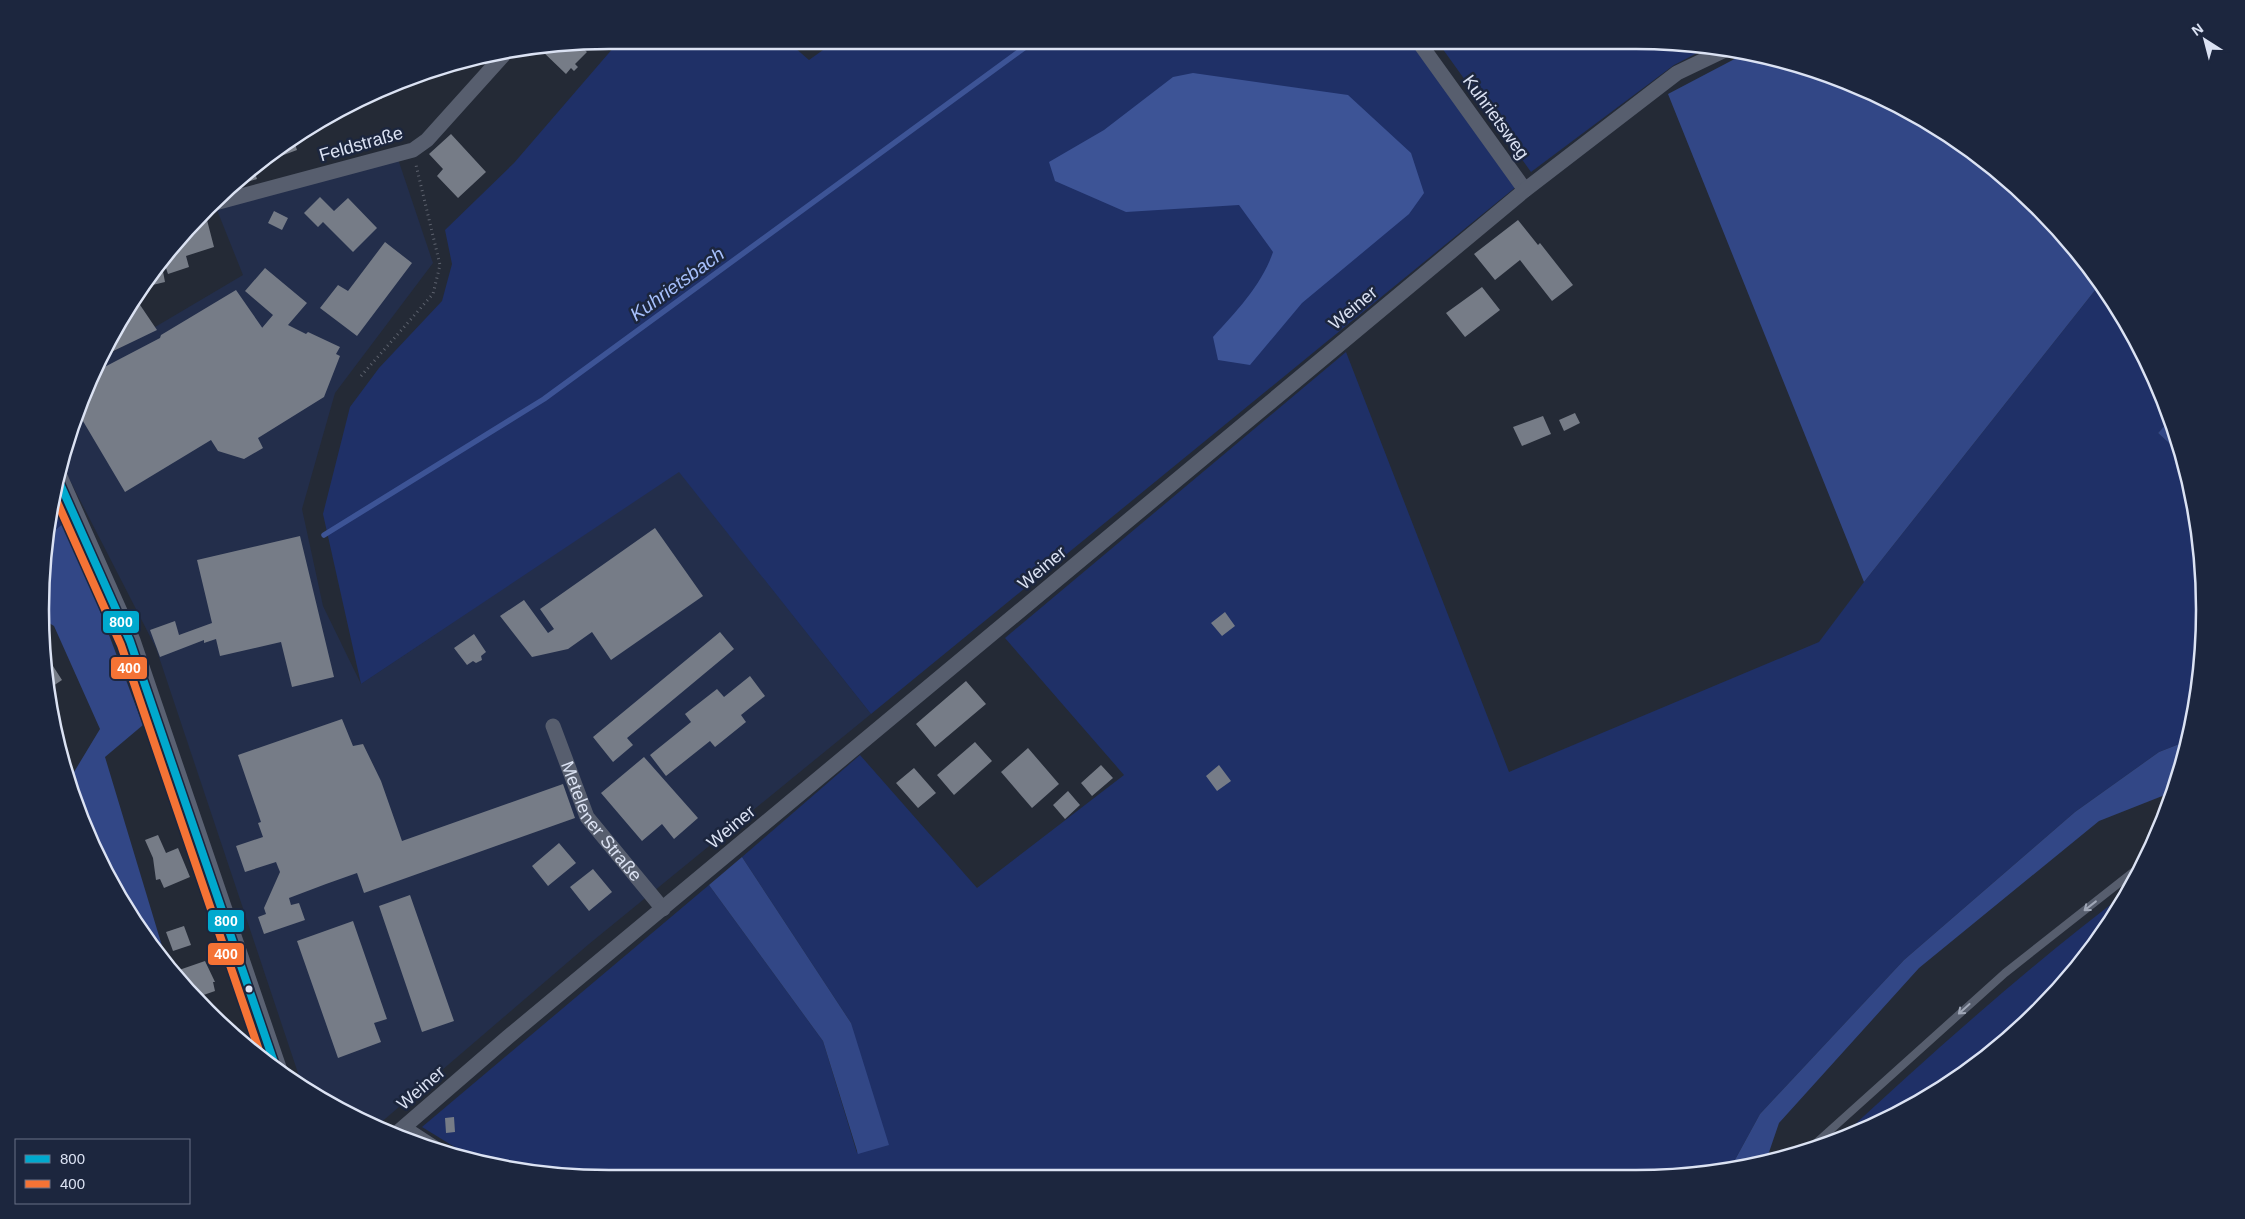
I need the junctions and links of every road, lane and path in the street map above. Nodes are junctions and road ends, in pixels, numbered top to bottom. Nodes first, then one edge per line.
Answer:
1 (1424, 49) edge
2 (1714, 55) edge
3 (499, 60) edge
4 (412, 150) junction
5 (1525, 190) junction
6 (227, 200) edge
7 (361, 376) dead end
8 (62, 489) edge
9 (553, 726) dead end
10 (2129, 875) edge
11 (663, 909) junction
12 (272, 1057) edge
13 (402, 1129) edge
14 (1821, 1138) edge

1 - 5 street, Kuhrietsweg
2 - 5 street, Weiner
3 - 4 street, Feldstraße
4 - 6 street, Feldstraße
4 - 7 path
5 - 11 street, Weiner
8 - 12 main road
9 - 11 street, Metelener Straße
10 -> 14 lane
11 - 13 street, Weiner

